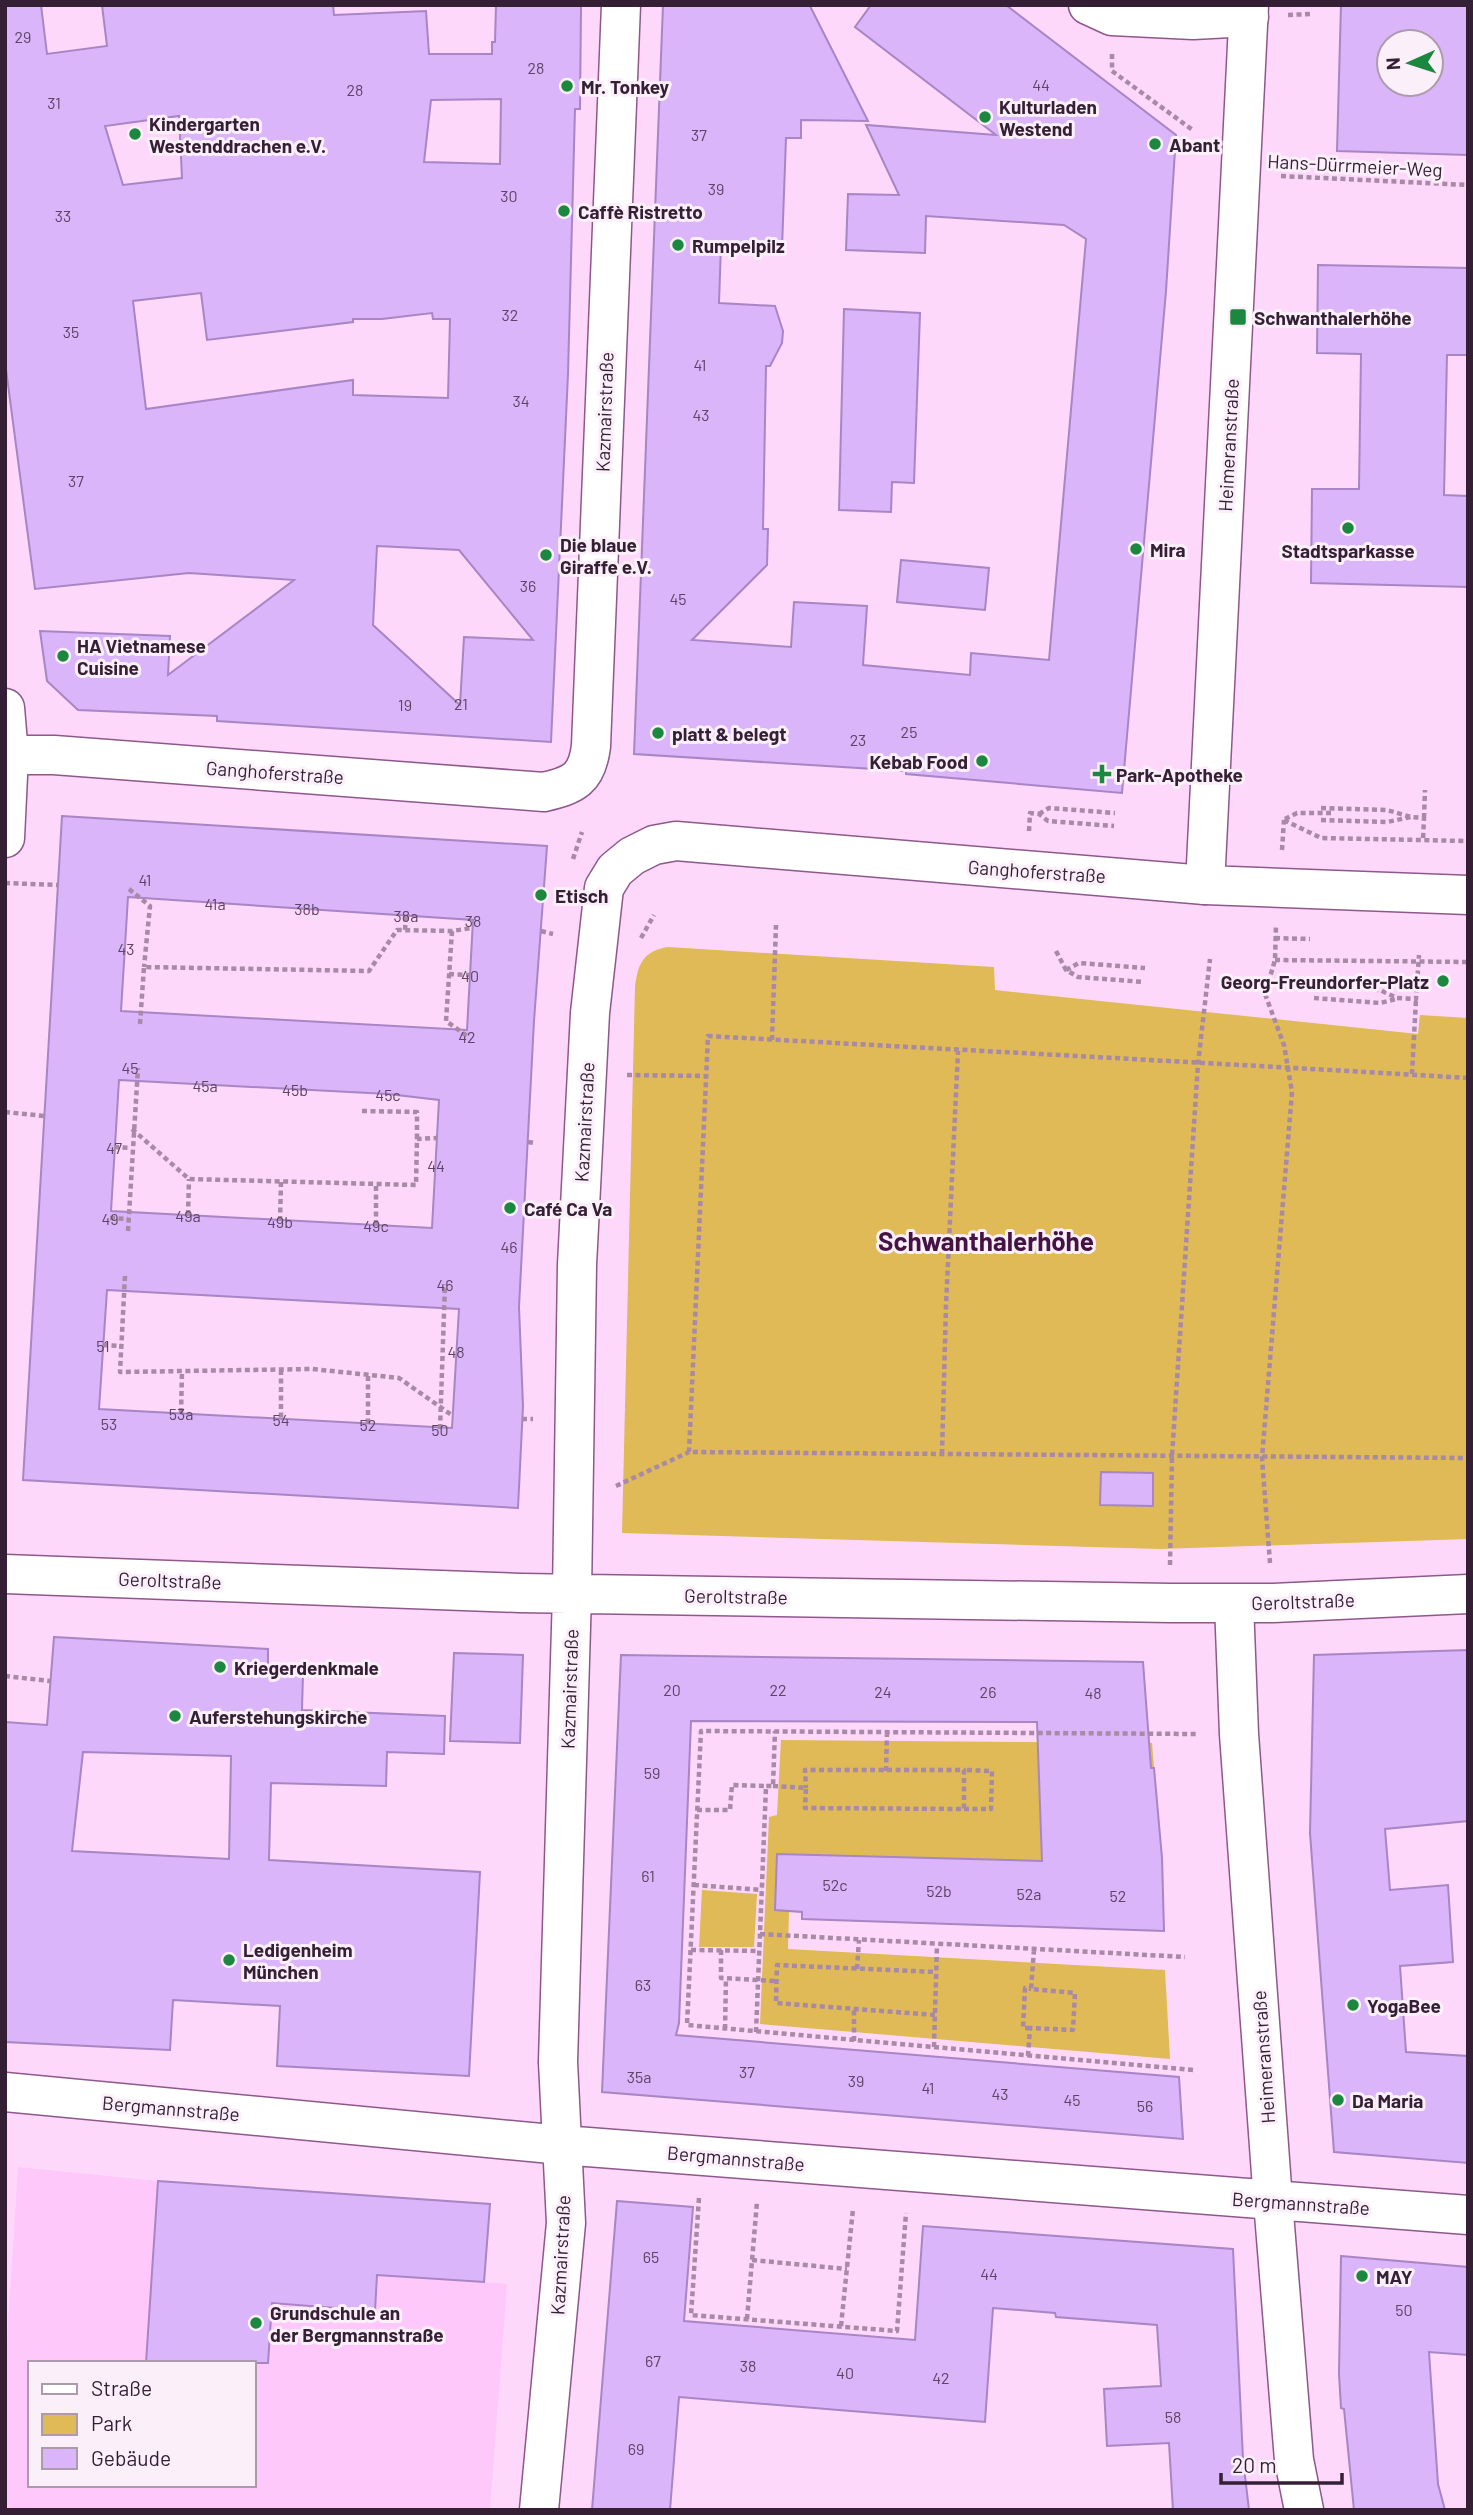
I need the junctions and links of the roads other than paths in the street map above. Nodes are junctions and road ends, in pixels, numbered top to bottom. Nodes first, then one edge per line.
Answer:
1 (621, 5) edge
2 (1100, 10) edge
3 (1249, 11) edge
4 (5, 708) edge
5 (7, 755) edge
6 (544, 792) joint
7 (5, 838) edge
8 (615, 870) joint
9 (1205, 885) junction
10 (1468, 895) edge
11 (5, 1574) edge
12 (572, 1594) junction
13 (1468, 1594) edge
14 (1234, 1603) junction
15 (5, 2092) edge
16 (562, 2145) junction
17 (1273, 2201) junction
18 (1468, 2215) edge
19 (540, 2510) edge
20 (1304, 2510) edge

1 - 6 street, Kazmairstraße
2 - 3 street
3 - 9 street, Heimeranstraße
4 - 5 street
5 - 6 street, Ganghoferstraße
5 - 7 street
8 - 9 street, Ganghoferstraße
8 - 12 street, Kazmairstraße
9 - 10 street, Ganghoferstraße
11 - 12 street, Geroltstraße
12 - 14 street, Geroltstraße
12 - 16 street, Kazmairstraße
13 - 14 street, Geroltstraße
14 - 17 street, Heimeranstraße
15 - 16 street, Bergmannstraße
16 - 17 street, Bergmannstraße
16 - 19 street, Kazmairstraße
17 - 18 street, Bergmannstraße
17 - 20 street, Heimeranstraße

